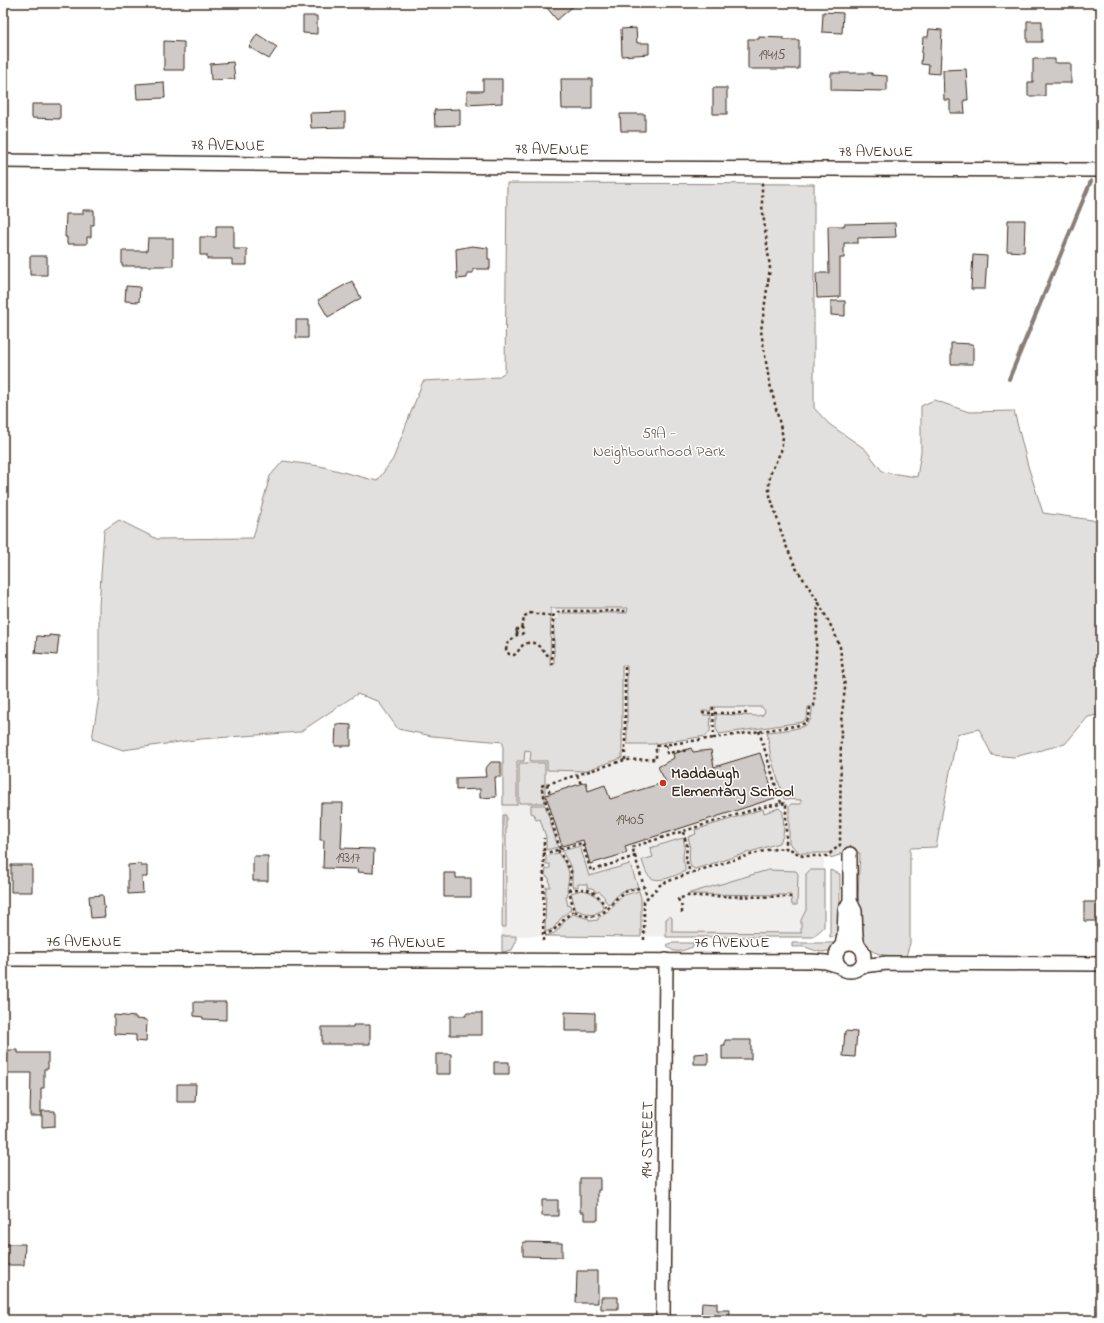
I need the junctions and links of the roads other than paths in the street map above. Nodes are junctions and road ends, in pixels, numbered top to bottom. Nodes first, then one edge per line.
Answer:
1 (3, 161) edge
2 (1101, 170) edge
3 (850, 854) dead end
4 (850, 901) junction
5 (839, 955) junction
6 (862, 955) junction
7 (3, 959) edge
8 (666, 960) junction
9 (1101, 964) edge
10 (663, 1320) edge

1 - 2 street, 78 AVENUE
3 - 4 street
4 - 5 street
4 - 6 street
5 - 6 street
5 - 6 street
5 - 8 street, 76 AVENUE
6 - 9 street
7 - 8 street, 76 AVENUE
8 - 10 street, 194 STREET

